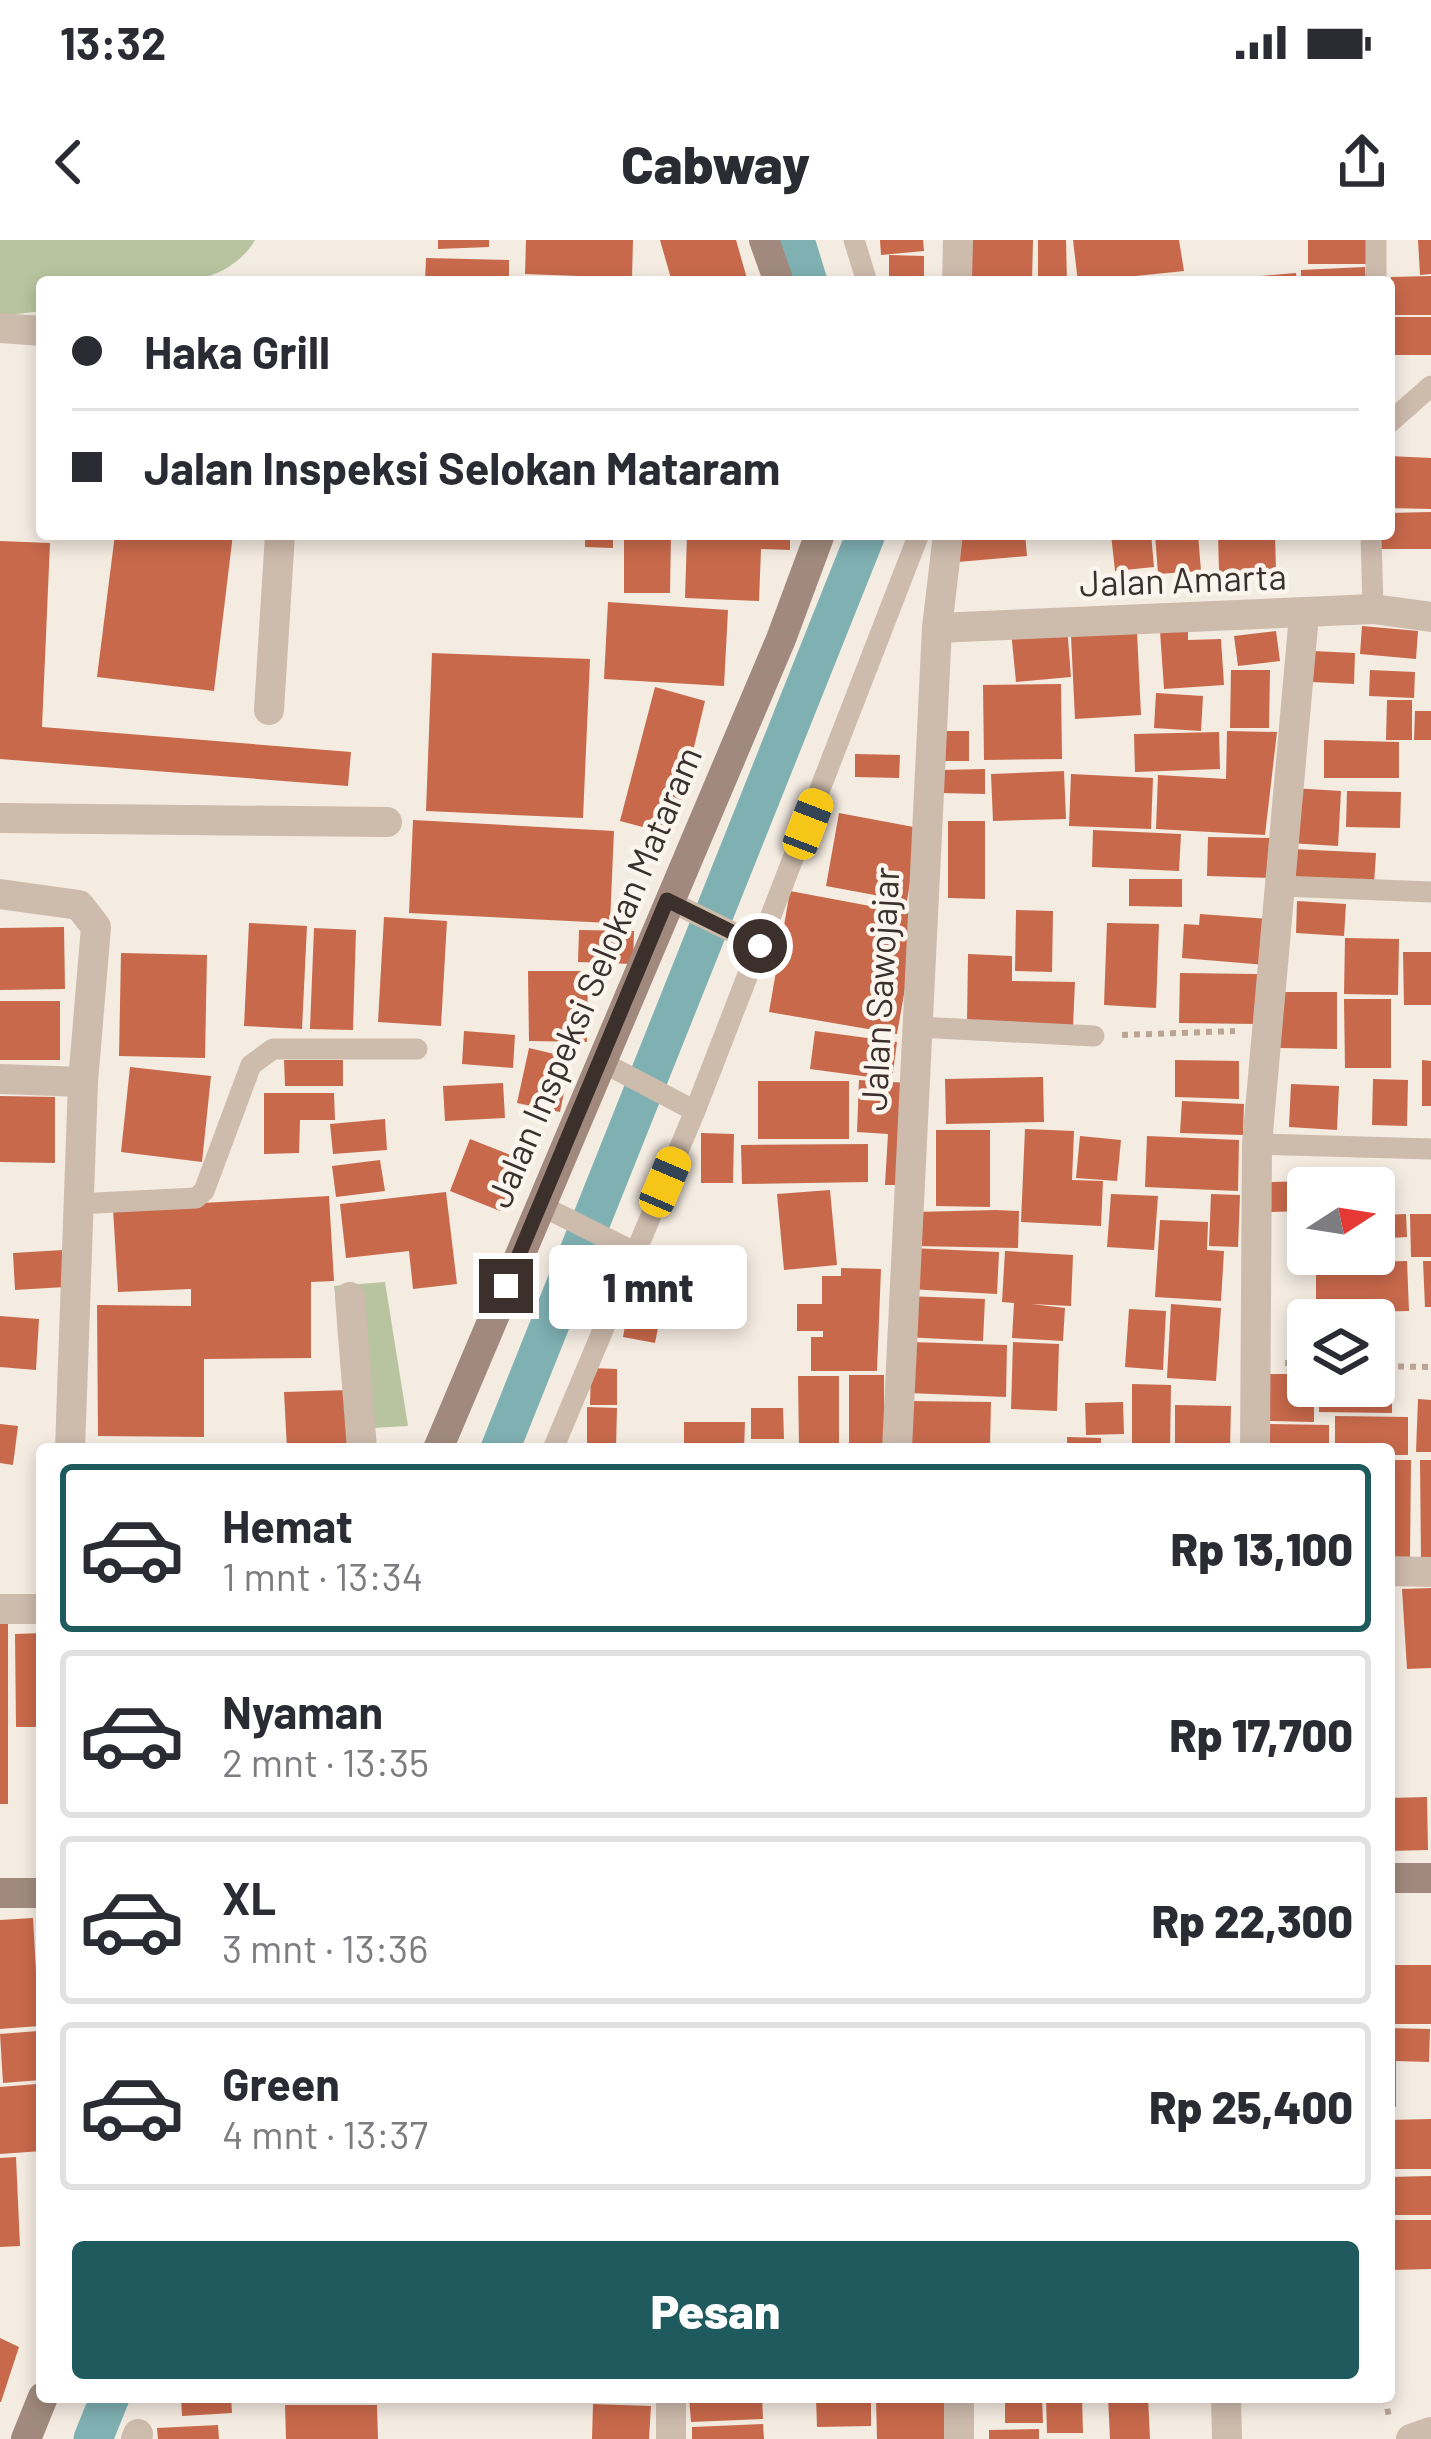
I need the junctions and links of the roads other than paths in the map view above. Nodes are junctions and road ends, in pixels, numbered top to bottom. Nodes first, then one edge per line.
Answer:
1 (764, 240) edge
2 (854, 240) edge
3 (958, 240) edge
4 (1376, 240) edge
5 (777, 276) edge
6 (865, 276) edge
7 (957, 276) edge
8 (1376, 276) edge
9 (0, 328) edge
10 (36, 331) edge
11 (1431, 386) edge
12 (1395, 418) edge
13 (280, 540) edge
14 (818, 540) edge
15 (917, 540) edge
16 (947, 540) edge
17 (1371, 540) edge
18 (1373, 609) junction
19 (1304, 615) junction
20 (1431, 617) edge
21 (938, 628) junction
22 (269, 710) dead end
23 (0, 818) edge
24 (387, 822) dead end
25 (1281, 886) junction
26 (1431, 892) edge
27 (0, 894) edge
28 (667, 900) junction
29 (760, 946) junction
30 (917, 1028) junction
31 (1094, 1036) road end
32 (416, 1048) dead end
33 (611, 1068) junction
34 (0, 1079) edge
35 (83, 1082) junction
36 (695, 1111) junction
37 (1257, 1144) junction
38 (1431, 1149) edge
39 (76, 1204) junction
40 (539, 1204) junction
41 (636, 1253) junction
42 (350, 1297) dead end
43 (70, 1443) edge
44 (362, 1443) edge
45 (440, 1443) edge
46 (556, 1443) edge
47 (897, 1443) edge
48 (1255, 1443) edge
49 (1395, 1571) edge
50 (1431, 1572) edge
51 (0, 1609) edge
52 (36, 1609) edge
53 (1395, 1878) edge
54 (1431, 1878) edge
55 (36, 1893) edge
56 (0, 1894) edge
57 (41, 2403) edge
58 (671, 2403) edge
59 (959, 2403) edge
60 (1226, 2403) edge
61 (1431, 2432) edge
62 (26, 2439) edge
63 (671, 2439) edge
64 (959, 2439) edge
65 (1227, 2439) edge
66 (1411, 2439) edge

1 - 5 main road
2 - 6 lane
3 - 7 street
4 - 8 lane
9 - 10 street
11 - 12 lane
13 - 22 street
14 - 28 main road, Jalan Inspeksi Selokan Mataram
15 - 29 lane
16 - 21 street, Jalan Sawojajar
17 - 18 lane
18 - 19 street, Jalan Amarta
18 - 20 street, Jalan Amarta
19 - 21 street, Jalan Amarta
19 - 25 street
21 - 30 street, Jalan Sawojajar
23 - 24 street
25 - 26 lane
25 - 37 street
27 - 35 street
28 - 29 lane
28 - 33 main road, Jalan Inspeksi Selokan Mataram
29 - 36 lane
30 - 31 lane
30 - 47 street, Jalan Sawojajar
32 - 39 lane
33 - 36 lane
33 - 40 main road, Jalan Inspeksi Selokan Mataram
34 - 35 street
35 - 39 street
36 - 41 lane
37 - 38 lane
37 - 48 street
39 - 43 street
40 - 41 lane
40 - 45 main road, Jalan Inspeksi Selokan Mataram
41 - 46 lane
42 - 44 street
49 - 50 street
51 - 52 street
53 - 54 main road
55 - 56 main road
57 - 62 main road
58 - 63 street
59 - 64 street
60 - 65 street
61 - 66 street

